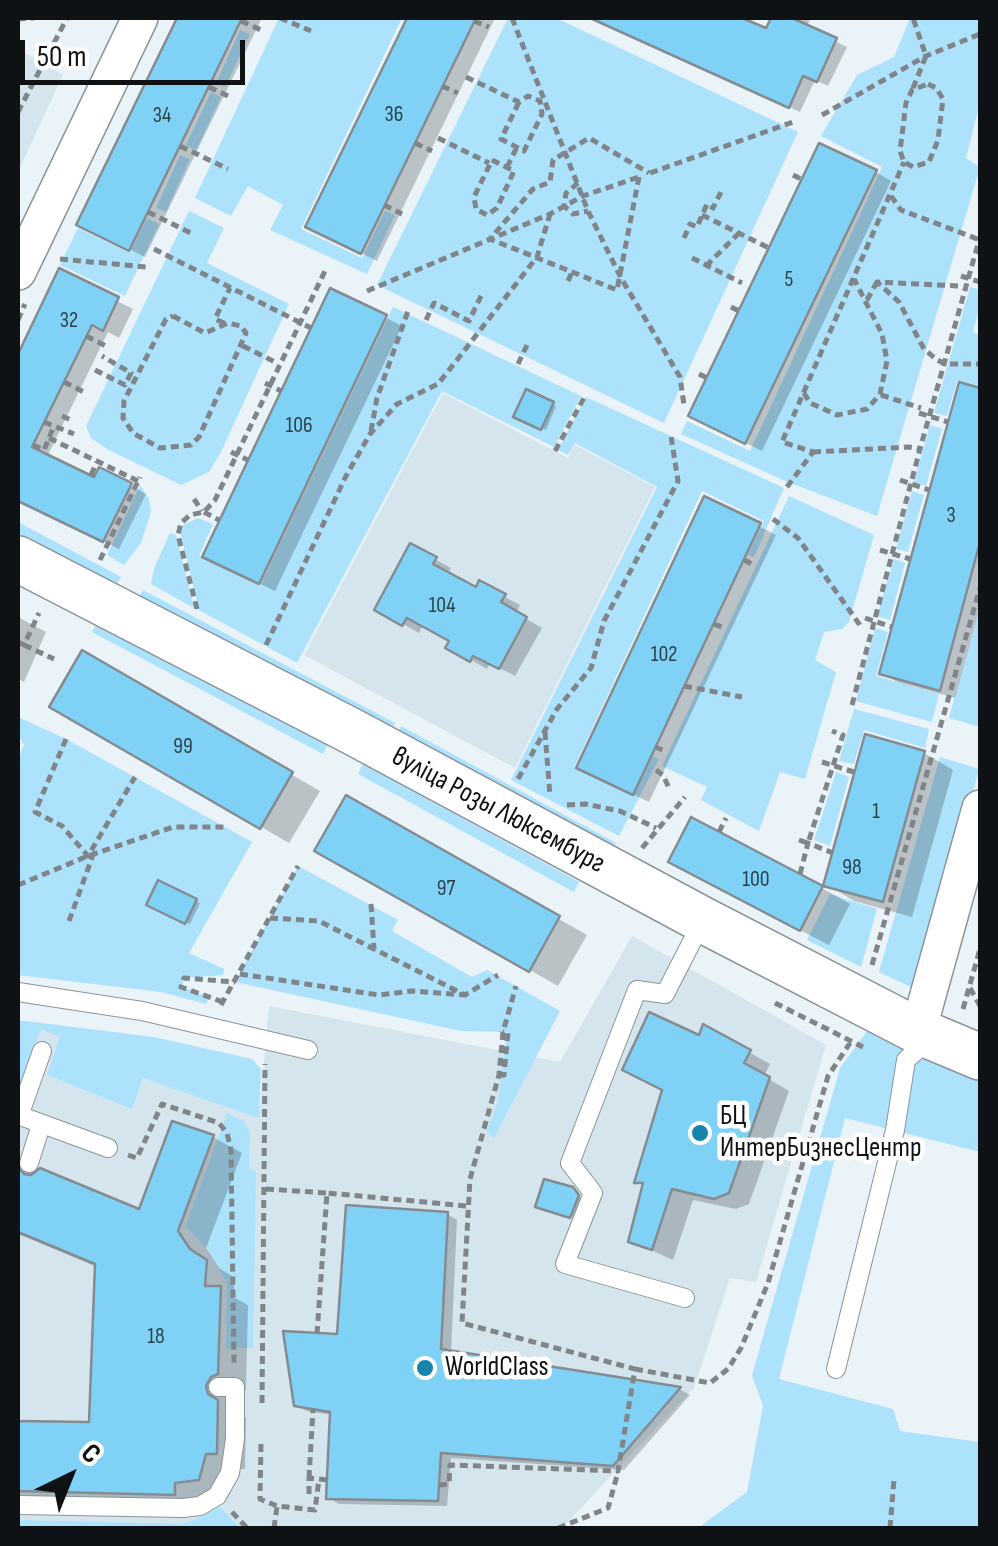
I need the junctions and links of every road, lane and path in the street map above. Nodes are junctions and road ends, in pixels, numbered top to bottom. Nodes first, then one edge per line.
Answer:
1 (34, 18) edge
2 (67, 18) edge
3 (140, 18) edge
4 (280, 18) edge
5 (512, 18) edge
6 (913, 18) edge
7 (18, 19) edge
8 (240, 21) dead end
9 (474, 21) dead end
10 (489, 28) dead end
11 (261, 30) dead end
12 (311, 31) dead end
13 (980, 34) edge
14 (926, 56) junction
15 (466, 77) dead end
16 (442, 86) dead end
17 (208, 87) dead end
18 (912, 90) junction
19 (458, 93) dead end
20 (228, 96) dead end
21 (20, 100) edge
22 (520, 102) junction
23 (18, 112) edge
24 (822, 115) dead end
25 (793, 122) dead end
26 (438, 138) dead end
27 (414, 143) dead end
28 (180, 146) dead end
29 (517, 147) junction
30 (432, 151) dead end
31 (566, 154) junction
32 (904, 162) junction
33 (490, 163) junction
34 (507, 168) junction
35 (228, 169) dead end
36 (650, 173) junction
37 (793, 176) dead end
38 (639, 178) junction
39 (802, 180) dead end
40 (578, 183) junction
41 (720, 192) dead end
42 (583, 196) junction
43 (891, 196) junction
44 (384, 206) dead end
45 (564, 206) junction
46 (588, 211) junction
47 (148, 212) dead end
48 (402, 214) dead end
49 (550, 214) junction
50 (702, 215) junction
51 (739, 233) junction
52 (193, 234) dead end
53 (684, 238) dead end
54 (490, 239) junction
55 (980, 239) edge
56 (769, 248) dead end
57 (154, 249) dead end
58 (538, 257) junction
59 (692, 258) dead end
60 (32, 265) edge
61 (146, 266) dead end
62 (706, 266) junction
63 (325, 271) dead end
64 (572, 272) junction
65 (961, 276) dead end
66 (621, 278) junction
67 (854, 278) junction
68 (969, 279) junction
69 (568, 281) dead end
70 (877, 282) junction
71 (980, 282) edge
72 (742, 283) dead end
73 (958, 286) dead end
74 (230, 288) junction
75 (367, 291) dead end
76 (482, 294) dead end
77 (867, 300) junction
78 (730, 307) dead end
79 (408, 311) dead end
80 (739, 311) dead end
81 (426, 320) dead end
82 (301, 322) junction
83 (224, 323) junction
84 (312, 328) dead end
85 (86, 336) dead end
86 (527, 344) dead end
87 (106, 346) dead end
88 (243, 346) junction
89 (102, 356) dead end
90 (275, 362) dead end
91 (518, 364) dead end
92 (946, 364) junction
93 (980, 364) edge
94 (95, 370) dead end
95 (699, 374) dead end
96 (707, 378) dead end
97 (64, 382) dead end
98 (268, 384) junction
99 (281, 391) dead end
100 (84, 392) dead end
101 (804, 394) junction
102 (880, 394) junction
103 (584, 396) dead end
104 (684, 406) dead end
105 (62, 416) dead end
106 (930, 416) junction
107 (72, 421) dead end
108 (44, 422) dead end
109 (948, 422) dead end
110 (54, 426) junction
111 (74, 434) dead end
112 (370, 434) junction
113 (671, 436) dead end
114 (50, 438) junction
115 (33, 445) dead end
116 (920, 449) junction
117 (555, 452) dead end
118 (813, 452) junction
119 (234, 454) junction
120 (248, 460) dead end
121 (98, 462) junction
122 (91, 476) dead end
123 (900, 480) dead end
124 (911, 483) junction
125 (787, 487) dead end
126 (929, 490) dead end
127 (194, 498) dead end
128 (203, 512) junction
129 (773, 519) dead end
130 (219, 520) dead end
131 (880, 550) dead end
132 (892, 553) junction
133 (18, 559) edge
134 (910, 559) dead end
135 (744, 560) dead end
136 (99, 561) dead end
137 (752, 564) dead end
138 (980, 588) edge
139 (42, 606) dead end
140 (199, 617) dead end
141 (864, 618) dead end
142 (874, 622) junction
143 (714, 624) dead end
144 (722, 627) dead end
145 (892, 627) dead end
146 (862, 628) dead end
147 (21, 644) edge
148 (263, 650) dead end
149 (54, 659) dead end
150 (684, 686) dead end
151 (742, 697) dead end
152 (852, 705) dead end
153 (545, 729) junction
154 (832, 731) dead end
155 (66, 740) dead end
156 (656, 747) dead end
157 (665, 751) dead end
158 (822, 762) dead end
159 (833, 766) junction
160 (656, 770) dead end
161 (854, 772) dead end
162 (135, 777) dead end
163 (514, 786) dead end
164 (669, 788) dead end
165 (685, 796) dead end
166 (980, 808) edge
167 (726, 818) dead end
168 (224, 826) dead end
169 (656, 828) junction
170 (719, 832) dead end
171 (799, 840) dead end
172 (808, 843) junction
173 (833, 853) dead end
174 (90, 855) junction
175 (636, 856) dead end
176 (298, 866) dead end
177 (800, 874) dead end
178 (18, 886) edge
179 (371, 904) dead end
180 (270, 918) junction
181 (703, 920) junction
182 (69, 921) dead end
183 (374, 949) junction
184 (980, 950) edge
185 (240, 974) junction
186 (869, 974) dead end
187 (498, 975) dead end
188 (234, 982) junction
189 (516, 986) dead end
190 (970, 988) junction
191 (18, 992) edge
192 (465, 995) junction
193 (980, 1006) edge
194 (947, 1037) edge
195 (850, 1043) dead end
196 (308, 1050) dead end
197 (42, 1051) dead end
198 (265, 1058) dead end
199 (18, 1115) edge
200 (40, 1124) junction
201 (108, 1148) joint
202 (29, 1164) dead end
203 (266, 1189) junction
204 (327, 1192) junction
205 (466, 1206) junction
206 (685, 1298) dead end
207 (317, 1334) dead end
208 (836, 1368) dead end
209 (635, 1369) junction
210 (227, 1387) joint
211 (262, 1402) dead end
212 (313, 1409) dead end
213 (261, 1441) dead end
214 (618, 1472) junction
215 (310, 1478) junction
216 (894, 1478) dead end
217 (318, 1479) junction
218 (327, 1480) dead end
219 (439, 1485) dead end
220 (309, 1494) dead end
221 (222, 1503) dead end
222 (18, 1505) edge
223 (277, 1506) junction
224 (247, 1528) edge
225 (274, 1528) edge
226 (558, 1528) edge
227 (890, 1528) edge

1 - 7 path
2 - 21 path
3 - 60 street
4 - 12 path
5 - 31 path
6 - 14 path
8 - 11 path
9 - 10 path
13 - 14 path
14 - 18 path
14 - 24 path
15 - 22 path
16 - 19 path
17 - 20 path
18 - 32 path
18 - 32 path
21 - 23 path
22 - 29 path
22 - 29 path
25 - 36 path
26 - 33 path
27 - 30 path
28 - 35 path
29 - 34 path
31 - 36 path
31 - 40 path
31 - 54 path
32 - 43 path
33 - 34 path
33 - 34 path
36 - 38 path
37 - 39 path
38 - 42 path
38 - 66 path
40 - 42 path
40 - 45 path
41 - 50 path
42 - 45 path
42 - 46 path
43 - 55 path
43 - 67 path
44 - 48 path
45 - 46 path
45 - 49 path
46 - 66 path
47 - 52 path
49 - 54 path
49 - 58 path
50 - 51 path
50 - 53 path
51 - 56 path
51 - 62 path
54 - 58 path
54 - 75 path
55 - 68 path
57 - 74 path
58 - 64 path
58 - 112 path
59 - 62 path
60 - 61 path
62 - 72 path
63 - 82 path
64 - 66 path
64 - 69 path
65 - 68 path
66 - 104 path
67 - 77 path
67 - 101 path
68 - 71 path
68 - 92 path
70 - 73 path
70 - 77 path
70 - 92 path
74 - 82 path
74 - 83 path
76 - 81 path
77 - 102 path
78 - 80 path
79 - 112 path
82 - 84 path
82 - 98 path
83 - 88 path
83 - 88 path
85 - 87 path
86 - 91 path
88 - 90 path
89 - 94 path
92 - 93 path
92 - 106 path
95 - 96 path
97 - 100 path
98 - 99 path
98 - 119 path
101 - 102 path
101 - 118 path
102 - 106 path
103 - 117 path
105 - 107 path
106 - 109 path
106 - 116 path
108 - 110 path
110 - 111 path
110 - 114 path
112 - 148 path
113 - 153 path
114 - 115 path
114 - 121 path
116 - 118 path
116 - 124 path
118 - 125 path
119 - 120 path
119 - 128 path
121 - 122 path
121 - 136 path
123 - 124 path
124 - 126 path
124 - 132 path
127 - 128 path
128 - 130 path
128 - 140 path
129 - 146 path
131 - 132 path
132 - 134 path
132 - 142 path
133 - 181 street, вуліца Розы Люксембург
135 - 137 path
138 - 186 path
139 - 147 path
141 - 142 path
142 - 145 path
142 - 152 path
143 - 144 path
147 - 149 path
150 - 151 path
153 - 163 path
153 - 169 path
154 - 159 path
155 - 174 path
156 - 157 path
158 - 159 path
159 - 161 path
159 - 172 path
160 - 164 path
162 - 174 path
165 - 169 path
166 - 194 street
167 - 170 path
168 - 174 path
169 - 175 path
171 - 172 path
172 - 173 path
172 - 177 path
174 - 178 path
174 - 182 path
176 - 180 path
179 - 183 path
180 - 183 path
180 - 185 path
181 - 194 street, вуліца Розы Люксембург
181 - 206 lane
183 - 192 path
184 - 190 path
185 - 188 path
185 - 192 path
187 - 192 path
188 - 188 path
189 - 205 path
190 - 193 path
190 - 194 path
191 - 196 lane
194 - 208 lane
195 - 209 path
197 - 199 lane
198 - 203 path
199 - 200 lane
200 - 201 lane
200 - 202 lane
201 - 210 path
203 - 204 path
203 - 211 path
204 - 205 path
204 - 207 path
205 - 209 path
209 - 214 path
210 - 222 lane
212 - 215 path
213 - 223 path
214 - 219 path
214 - 226 path
215 - 217 path
215 - 220 path
216 - 227 path
217 - 218 path
217 - 223 path
221 - 224 path
223 - 225 path

